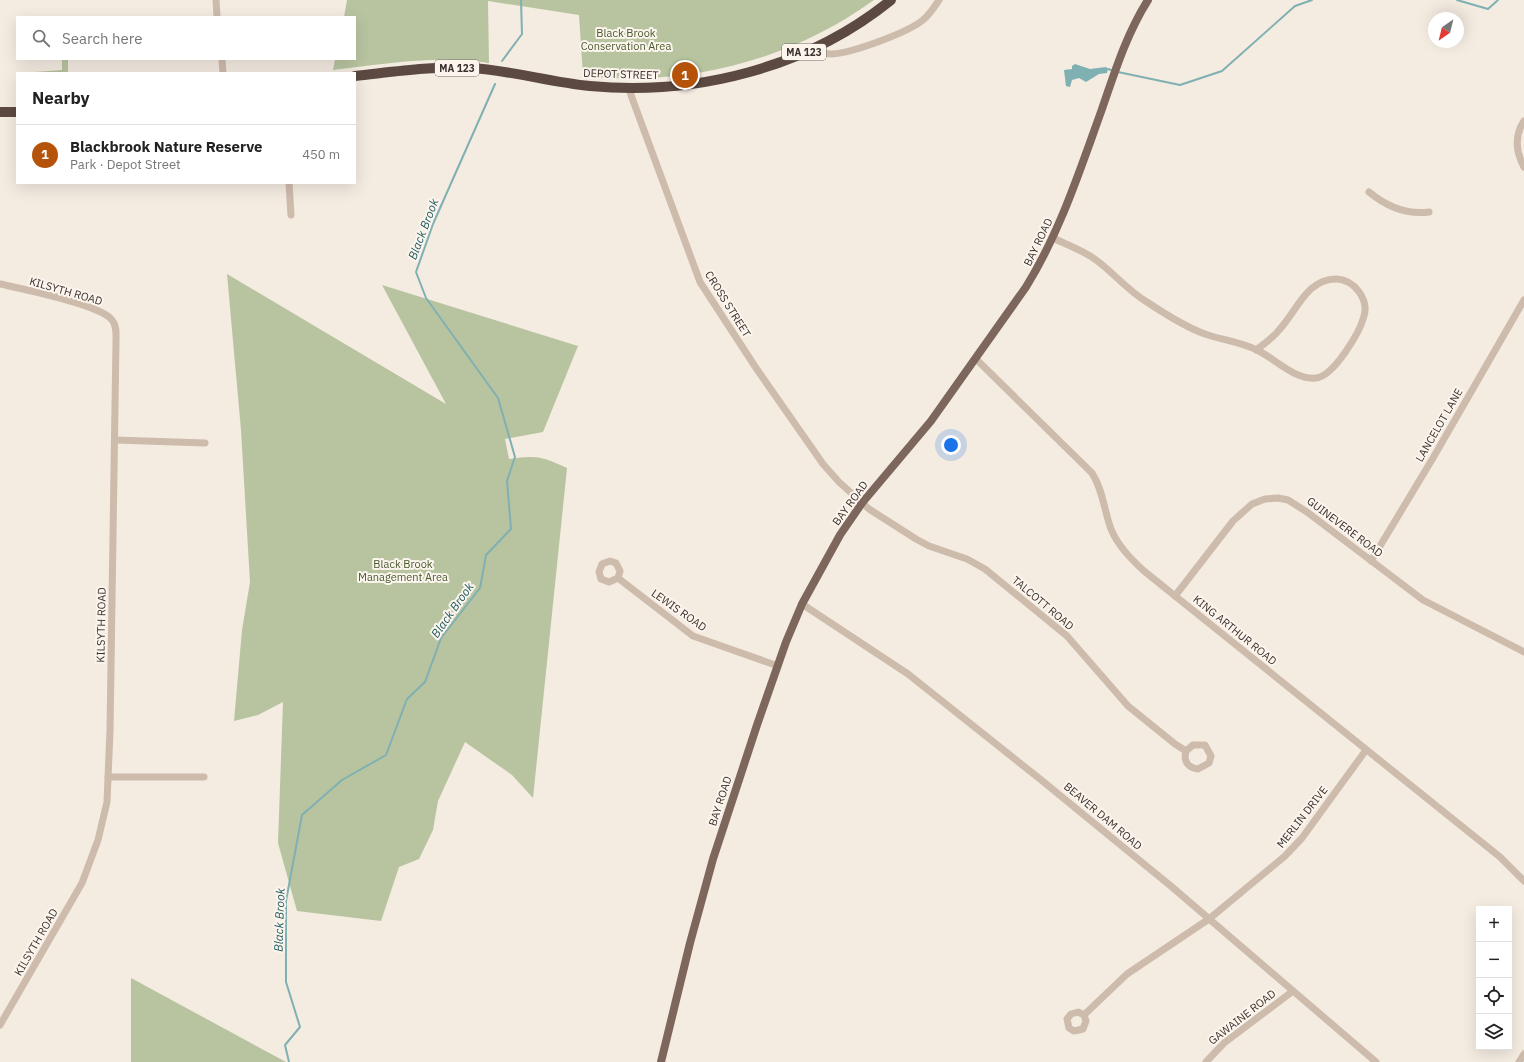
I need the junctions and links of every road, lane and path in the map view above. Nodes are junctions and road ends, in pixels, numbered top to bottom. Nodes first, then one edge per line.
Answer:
1 (216, 0) edge
2 (891, 0) edge
3 (940, 0) edge
4 (1148, 0) edge
5 (217, 16) edge
6 (808, 50) junction
7 (222, 60) edge
8 (223, 72) edge
9 (356, 76) edge
10 (628, 88) junction
11 (0, 112) edge
12 (16, 112) edge
13 (1524, 121) edge
14 (1524, 168) edge
15 (289, 184) edge
16 (1369, 192) dead end
17 (1429, 212) dead end
18 (291, 215) dead end
19 (1053, 238) junction
20 (0, 284) edge
21 (1524, 300) edge
22 (1256, 350) junction
23 (976, 359) junction
24 (115, 440) junction
25 (205, 443) dead end
26 (862, 503) junction
27 (1371, 561) junction
28 (618, 578) dead end
29 (1175, 596) junction
30 (802, 604) junction
31 (1524, 652) edge
32 (778, 666) junction
33 (1366, 750) junction
34 (1186, 751) dead end
35 (204, 776) dead end
36 (108, 777) junction
37 (1524, 881) edge
38 (1209, 919) junction
39 (1293, 991) junction
40 (1084, 1015) dead end
41 (0, 1025) edge
42 (1524, 1054) edge
43 (661, 1062) edge
44 (1206, 1062) edge
45 (1376, 1062) edge
46 (1519, 1062) edge

1 - 5 street
2 - 6 highway, DEPOT STREET / MA 123
3 - 6 street
4 - 19 main road, BAY ROAD
6 - 10 highway, DEPOT STREET / MA 123
7 - 8 street
9 - 10 highway, DEPOT STREET / MA 123
10 - 26 street, CROSS STREET
11 - 12 highway
13 - 14 street
15 - 18 street
16 - 17 street
19 - 22 street
19 - 23 main road, BAY ROAD
20 - 24 street, KILSYTH ROAD
21 - 27 street, LANCELOT LANE
22 - 22 street
23 - 26 main road, BAY ROAD
23 - 29 street, KING ARTHUR ROAD
24 - 25 street
24 - 36 street, KILSYTH ROAD
26 - 30 main road, BAY ROAD
26 - 34 street, TALCOTT ROAD
27 - 29 street, GUINEVERE ROAD
27 - 31 street, GUINEVERE ROAD
28 - 32 street, LEWIS ROAD
29 - 33 street, KING ARTHUR ROAD
30 - 32 main road, BAY ROAD
30 - 38 street, BEAVER DAM ROAD
32 - 43 main road, BAY ROAD
33 - 37 street, KING ARTHUR ROAD
33 - 38 street, MERLIN DRIVE
35 - 36 street
36 - 41 street, KILSYTH ROAD
38 - 39 street, BEAVER DAM ROAD
38 - 40 street, MERLIN DRIVE
39 - 44 street, GAWAINE ROAD
39 - 45 street, BEAVER DAM ROAD
42 - 46 street

